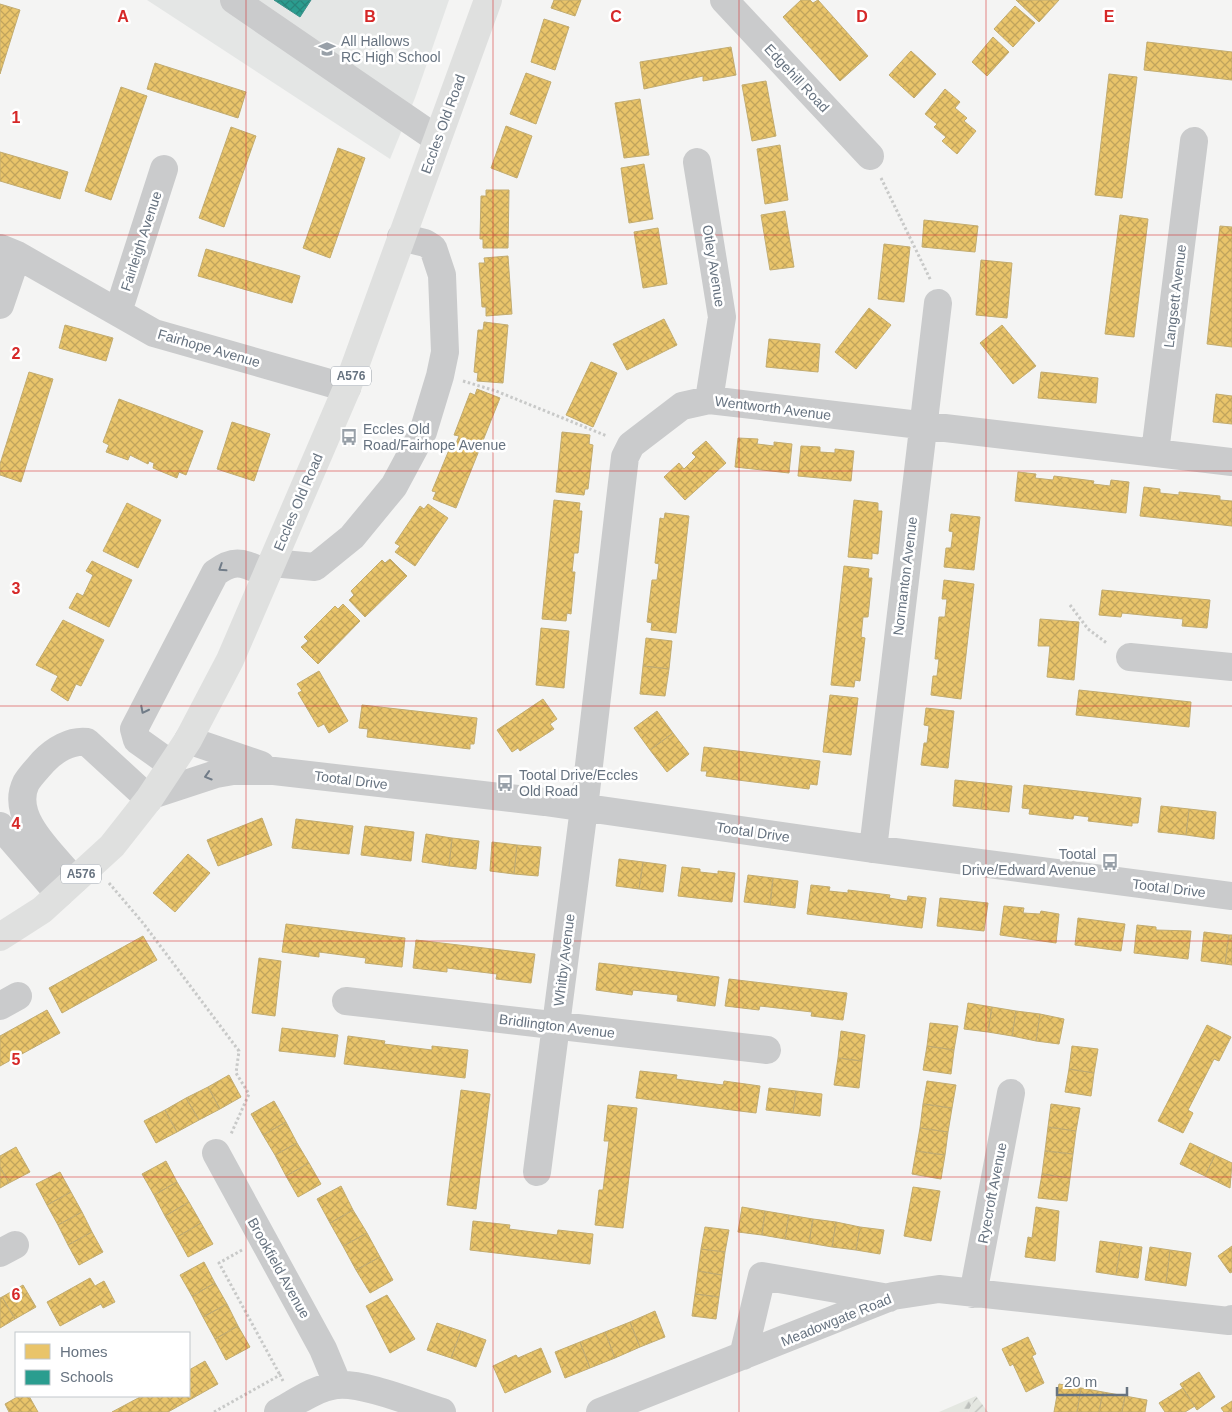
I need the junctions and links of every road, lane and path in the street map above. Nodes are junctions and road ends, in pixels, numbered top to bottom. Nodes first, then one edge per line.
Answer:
1 (234, 0) edge
2 (488, 0) edge
3 (724, 0) edge
4 (437, 139) junction
5 (1194, 141) dead end
6 (870, 156) joint
7 (697, 162) dead end
8 (164, 169) dead end
9 (402, 237) junction
10 (8, 251) edge
11 (938, 302) joint
12 (0, 306) edge
13 (118, 312) junction
14 (440, 376) junction
15 (347, 388) junction
16 (709, 400) junction
17 (922, 426) junction
18 (631, 445) junction
19 (1155, 452) junction
20 (1232, 462) edge
21 (269, 568) junction
22 (1070, 605) dead end
23 (1130, 656) joint
24 (1232, 667) edge
25 (188, 740) junction
26 (172, 764) junction
27 (274, 771) junction
28 (151, 797) junction
29 (584, 808) junction
30 (0, 826) edge
31 (873, 849) junction
32 (76, 879) junction
33 (1232, 896) edge
34 (0, 937) edge
35 (346, 1001) dead end
36 (556, 1026) junction
37 (768, 1050) dead end
38 (1011, 1093) dead end
39 (216, 1153) joint
40 (537, 1172) dead end
41 (262, 1238) junction
42 (973, 1294) junction
43 (889, 1298) junction
44 (1232, 1319) edge
45 (743, 1356) junction
46 (280, 1375) junction
47 (338, 1385) junction
48 (286, 1407) edge
49 (214, 1412) edge
50 (442, 1412) edge
51 (600, 1412) edge

1 - 4 street
2 - 4 main road, Eccles Old Road / A576
3 - 6 street, Edgehill Road
4 - 9 main road, Eccles Old Road / A576
5 - 19 street, Langsett Avenue
6 - 11 path
7 - 16 street, Otley Avenue
8 - 13 street, Fairleigh Avenue
9 - 14 street
9 - 15 main road, Eccles Old Road / A576
10 - 12 street
10 - 13 street, Fairhope Avenue
11 - 17 street, Normanton Avenue
13 - 15 street, Fairhope Avenue
14 - 18 path
14 - 21 street
15 - 21 main road, Eccles Old Road / A576
16 - 17 street, Wentworth Avenue
16 - 18 street, Wentworth Avenue
17 - 19 street, Wentworth Avenue
17 - 31 street, Normanton Avenue
18 - 29 street
19 - 20 street, Wentworth Avenue
21 - 25 main road, Eccles Old Road / A576
21 -> 26 street
22 - 23 path
23 - 24 street
25 - 26 main road, Eccles Old Road / A576
25 - 27 street, Tootal Drive
26 - 28 main road, Eccles Old Road / A576
27 -> 28 street, Tootal Drive
27 - 29 street, Tootal Drive
28 - 32 main road, Eccles Old Road / A576
28 - 32 street
29 - 31 street, Tootal Drive
29 - 36 street, Whitby Avenue
30 - 32 street
31 - 33 street, Tootal Drive
32 - 34 main road, Eccles Old Road / A576
32 - 39 path
35 - 36 street, Bridlington Avenue
36 - 37 street, Bridlington Avenue
36 - 40 street, Whitby Avenue
38 - 42 street, Ryecroft Avenue
39 - 41 street, Brookfield Avenue
41 - 46 path
41 - 47 street, Brookfield Avenue
42 - 43 street, Meadowgate Road
42 - 44 street, Meadowgate Road
43 - 45 street, Meadowgate Road
43 - 45 street
45 - 51 street, Meadowgate Road
46 - 48 path
46 - 49 path
47 - 48 street
47 - 50 street

